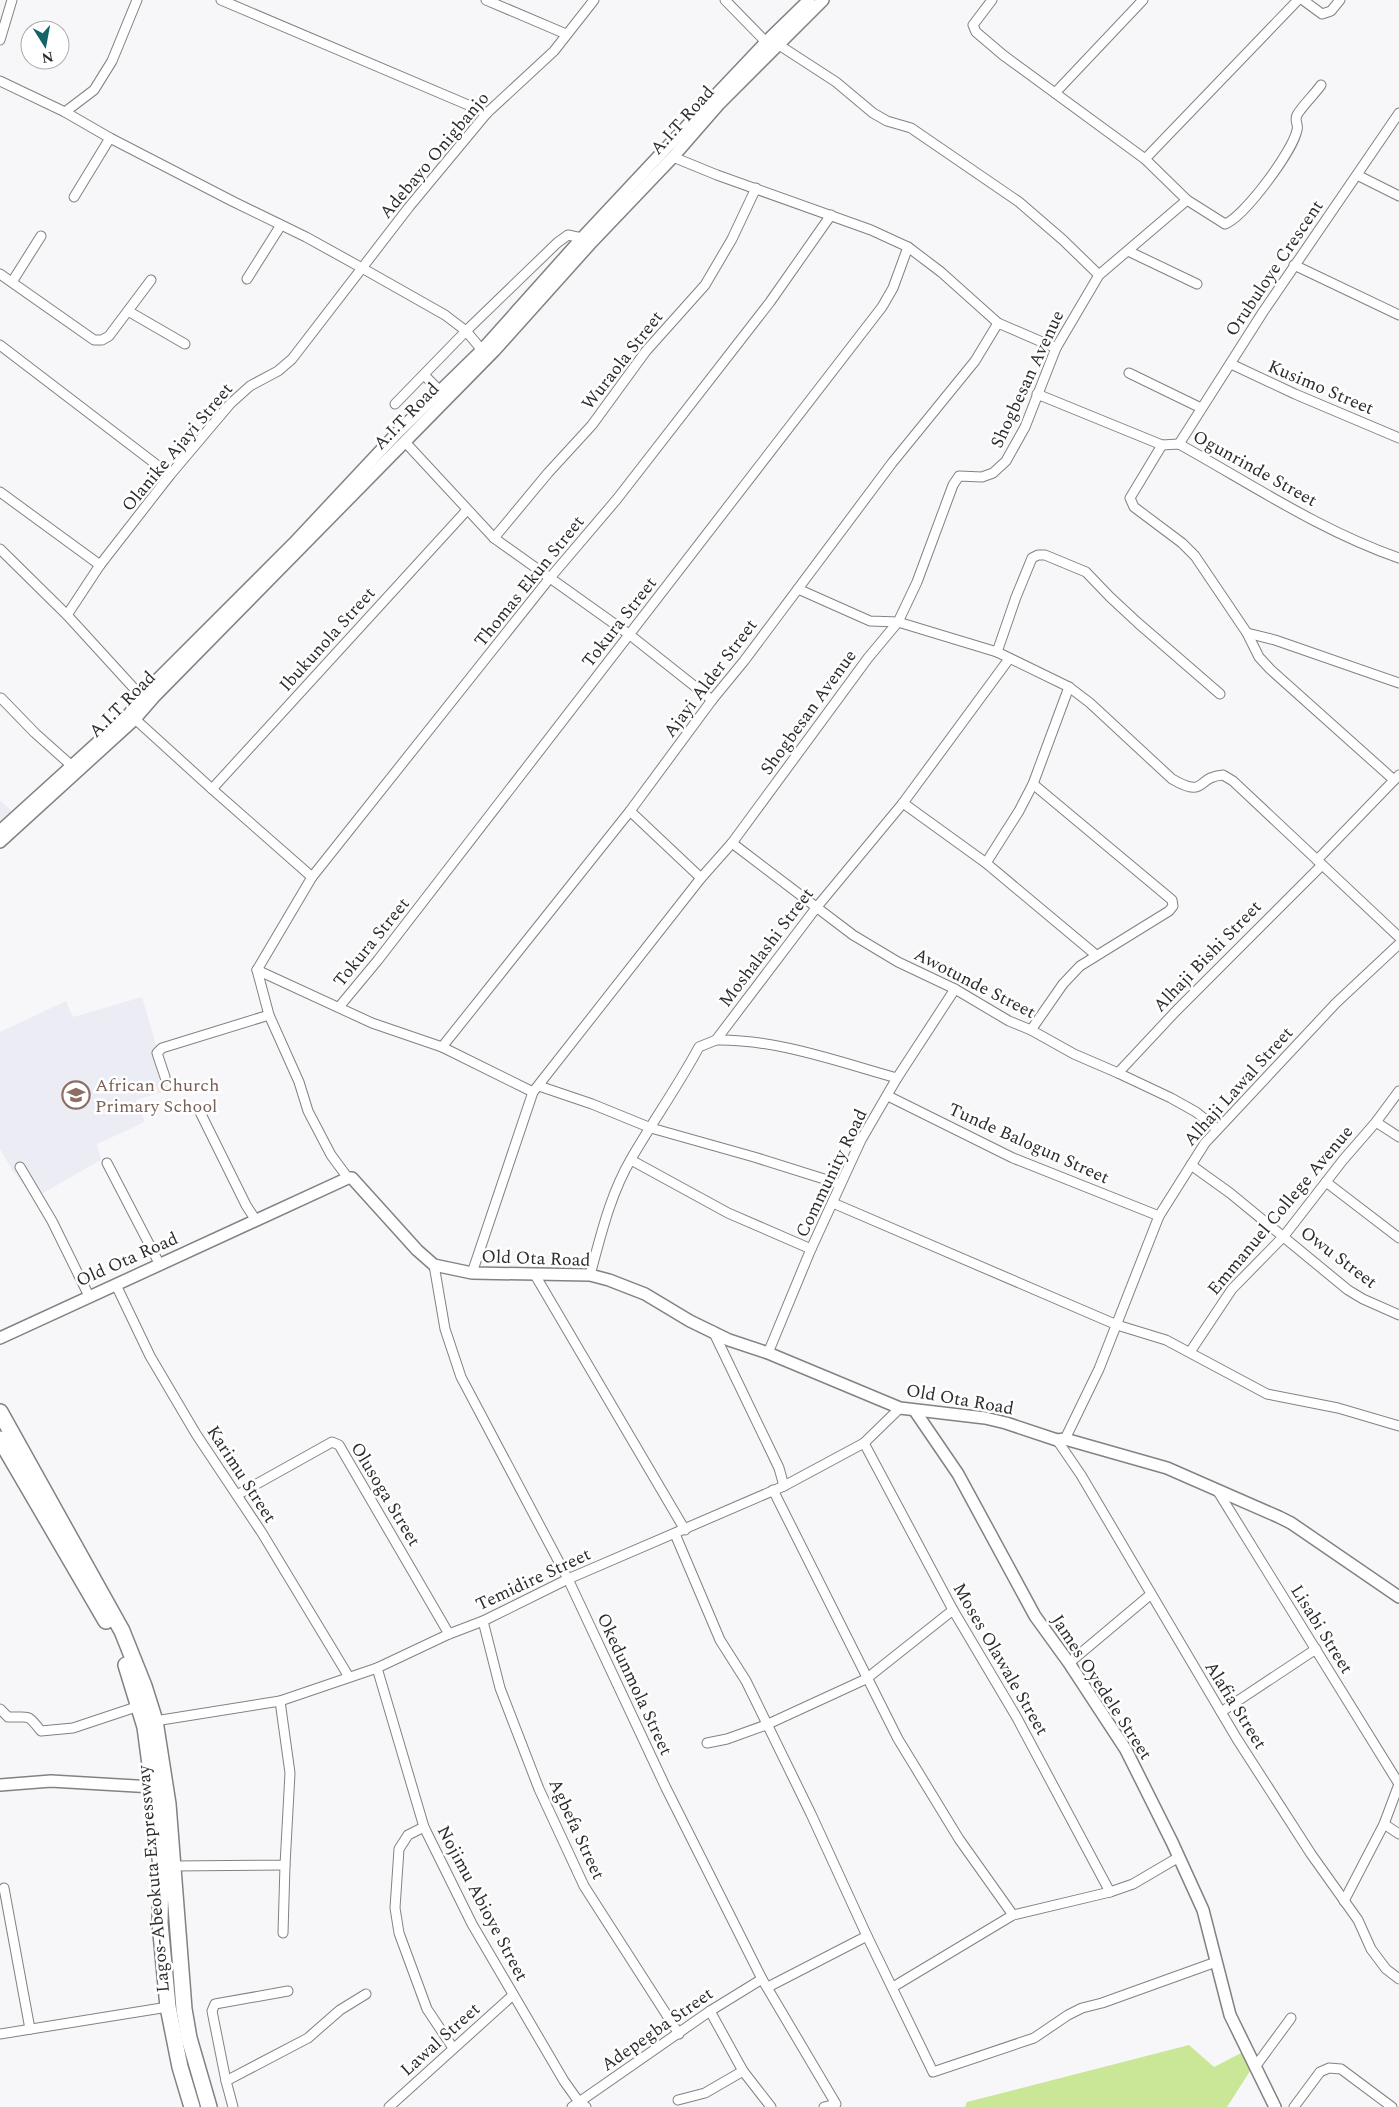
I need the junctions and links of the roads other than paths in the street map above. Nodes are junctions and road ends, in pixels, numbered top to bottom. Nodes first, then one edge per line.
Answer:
1 (12, 0) edge
2 (137, 0) edge
3 (221, 0) edge
4 (486, 0) edge
5 (594, 0) edge
6 (726, 0) edge
7 (809, 0) edge
8 (823, 0) edge
9 (992, 0) edge
10 (1143, 0) edge
11 (1298, 0) edge
12 (1303, 0) edge
13 (1340, 0) edge
14 (566, 34) junction
15 (0, 40) edge
16 (766, 42) junction
17 (779, 45) junction
18 (0, 81) edge
19 (1322, 85) dead end
20 (1055, 93) junction
21 (65, 112) junction
22 (487, 113) junction
23 (1399, 113) edge
24 (110, 138) junction
25 (673, 158) junction
26 (1145, 158) junction
27 (1357, 175) junction
28 (756, 188) junction
29 (1399, 196) edge
30 (74, 197) dead end
31 (1187, 200) junction
32 (831, 215) junction
33 (281, 225) junction
34 (41, 236) dead end
35 (582, 238) junction
36 (908, 247) junction
37 (1128, 251) junction
38 (1294, 265) junction
39 (362, 268) junction
40 (0, 274) edge
41 (1099, 275) junction
42 (248, 279) dead end
43 (151, 280) dead end
44 (12, 282) junction
45 (1197, 284) dead end
46 (128, 311) junction
47 (1399, 316) edge
48 (998, 323) junction
49 (466, 331) junction
50 (185, 344) dead end
51 (0, 345) edge
52 (1056, 348) junction
53 (482, 350) junction
54 (1230, 364) junction
55 (1129, 373) dead end
56 (424, 375) junction
57 (440, 391) junction
58 (1037, 394) junction
59 (395, 404) dead end
60 (1201, 408) junction
61 (1399, 438) edge
62 (405, 442) junction
63 (1179, 444) junction
64 (1162, 445) junction
65 (170, 475) junction
66 (0, 492) edge
67 (467, 510) junction
68 (494, 538) junction
69 (0, 549) edge
70 (1399, 558) edge
71 (100, 565) junction
72 (549, 578) junction
73 (798, 589) junction
74 (67, 615) junction
75 (898, 622) junction
76 (1247, 633) junction
77 (630, 635) junction
78 (997, 652) junction
79 (1008, 658) junction
80 (1399, 683) edge
81 (1069, 687) junction
82 (1220, 694) dead end
83 (141, 696) junction
84 (1, 698) edge
85 (712, 700) junction
86 (135, 719) junction
87 (101, 745) junction
88 (72, 766) junction
89 (1397, 777) edge
90 (1033, 784) junction
91 (212, 789) junction
92 (902, 803) junction
93 (630, 811) junction
94 (0, 831) edge
95 (0, 842) edge
96 (732, 843) junction
97 (1320, 862) junction
98 (986, 863) junction
99 (312, 877) junction
100 (702, 878) junction
101 (816, 908) junction
102 (1399, 937) edge
103 (1399, 944) edge
104 (1096, 955) junction
105 (257, 970) junction
106 (955, 989) junction
107 (339, 1007) junction
108 (269, 1015) junction
109 (1031, 1030) junction
110 (716, 1040) junction
111 (442, 1047) junction
112 (1118, 1073) junction
113 (165, 1077) dead end
114 (897, 1078) junction
115 (536, 1089) junction
116 (1399, 1092) edge
117 (888, 1096) junction
118 (199, 1110) dead end
119 (1376, 1122) junction
120 (651, 1128) junction
121 (1217, 1129) junction
122 (1399, 1137) edge
123 (631, 1160) junction
124 (107, 1163) dead end
125 (1191, 1165) junction
126 (20, 1167) dead end
127 (348, 1178) junction
128 (1326, 1182) junction
129 (840, 1184) junction
130 (833, 1203) junction
131 (1159, 1216) junction
132 (255, 1219) junction
133 (1284, 1236) junction
134 (1399, 1238) edge
135 (812, 1249) junction
136 (160, 1265) junction
137 (434, 1265) junction
138 (472, 1274) junction
139 (535, 1275) junction
140 (590, 1275) junction
141 (116, 1285) junction
142 (89, 1296) junction
143 (1399, 1315) edge
144 (1117, 1324) junction
145 (713, 1331) junction
146 (0, 1338) edge
147 (1190, 1352) junction
148 (768, 1353) junction
149 (900, 1408) junction
150 (915, 1411) junction
151 (0, 1412) edge
152 (1399, 1426) edge
153 (0, 1439) edge
154 (1061, 1440) junction
155 (864, 1443) junction
156 (784, 1486) junction
157 (774, 1490) junction
158 (1217, 1490) junction
159 (237, 1495) junction
160 (686, 1530) junction
161 (675, 1534) junction
162 (568, 1579) junction
163 (1150, 1595) junction
164 (1399, 1597) edge
165 (953, 1610) junction
166 (483, 1621) junction
167 (449, 1634) junction
168 (1316, 1649) junction
169 (1069, 1662) junction
170 (377, 1668) junction
171 (349, 1676) junction
172 (866, 1678) junction
173 (280, 1701) junction
174 (139, 1706) junction
175 (0, 1709) edge
176 (1221, 1712) junction
177 (155, 1721) junction
178 (766, 1725) junction
179 (707, 1743) dead end
180 (1399, 1784) edge
181 (0, 1785) edge
182 (153, 1787) junction
183 (1384, 1824) junction
184 (424, 1827) junction
185 (1399, 1834) edge
186 (1179, 1857) junction
187 (285, 1865) junction
188 (173, 1866) junction
189 (4, 1888) dead end
190 (1110, 1892) junction
191 (1344, 1901) junction
192 (1012, 1915) junction
193 (283, 1933) dead end
194 (867, 1936) junction
195 (1216, 1962) junction
196 (1399, 1978) edge
197 (762, 1979) junction
198 (893, 1986) junction
199 (768, 1988) junction
200 (288, 1991) dead end
201 (366, 1994) dead end
202 (514, 1995) junction
203 (168, 2007) junction
204 (710, 2010) junction
205 (1291, 2018) dead end
206 (30, 2029) junction
207 (0, 2034) edge
208 (679, 2034) junction
209 (452, 2048) junction
210 (1255, 2067) junction
211 (743, 2070) junction
212 (226, 2081) junction
213 (678, 2100) dead end
214 (579, 2105) edge
215 (192, 2107) edge
216 (210, 2107) edge
217 (233, 2107) edge
218 (389, 2107) edge
219 (771, 2107) edge
220 (824, 2107) edge
221 (1274, 2107) edge
222 (1294, 2107) edge
223 (1392, 2107) edge

1 - 15 street
2 - 21 street
3 - 22 street
4 - 14 street
5 - 14 street, Adebayo Onigbanjo
6 - 16 street
7 - 16 street, A.I.T Road
8 - 17 street, A.I.T Road
9 - 20 street
10 - 20 street
11 - 26 street
12 - 13 street
14 - 22 street, Adebayo Onigbanjo
16 - 35 street, A.I.T Road
17 - 25 street, A.I.T Road
17 - 41 street
18 - 21 street
19 - 31 street
20 - 26 street
21 - 24 street
22 - 39 street, Adebayo Onigbanjo
23 - 27 street, Orubuloye Crescent
24 - 30 street
24 - 33 street
25 - 28 street
25 - 62 street, A.I.T Road
26 - 31 street
27 - 29 street
27 - 38 street, Orubuloye Crescent
28 - 32 street
28 - 68 street, Wuraola Street
31 - 37 street, Shogbesan Avenue
32 - 36 street
32 - 72 street, Thomas Ekun Street
33 - 39 street
33 - 42 street
34 - 44 street
35 - 49 street
35 - 53 street, A.I.T Road
36 - 48 street
36 - 77 street, Tokura Street
37 - 41 street, Shogbesan Avenue
37 - 45 street
38 - 47 street
38 - 54 street, Orubuloye Crescent
39 - 49 street
39 - 65 street, Olanike Ajayi Street
40 - 44 street
41 - 52 street, Shogbesan Avenue
43 - 46 street
44 - 46 street
46 - 50 street
48 - 52 street
48 - 73 street, Ajayi Alder Street
49 - 53 street
49 - 56 street
51 - 65 street
52 - 58 street, Shogbesan Avenue
53 - 57 street, A.I.T Road
54 - 60 street, Orubuloye Crescent
54 - 61 street, Kusimo Street
55 - 60 street
56 - 57 street
56 - 59 street
57 - 83 street, A.I.T Road
58 - 64 street, Ogunrinde Street
58 - 75 street, Shogbesan Avenue
60 - 63 street, Orubuloye Crescent
62 - 67 street
62 - 86 street, A.I.T Road
63 - 64 street, Ogunrinde Street
63 - 70 street, Ogunrinde Street
64 - 76 street
65 - 71 street, Olanike Ajayi Street
66 - 71 street
67 - 68 street
67 - 91 street, Ibukunola Street
68 - 72 street
69 - 74 street
71 - 74 street, Olanike Ajayi Street
72 - 77 street
72 - 99 street, Thomas Ekun Street
73 - 75 street
73 - 85 street, Ajayi Alder Street
74 - 83 street
75 - 78 street
75 - 96 street, Shogbesan Avenue
76 - 80 street
76 - 89 street
77 - 85 street
77 - 107 street, Tokura Street
78 - 79 street
78 - 82 street
79 - 81 street
79 - 92 street, Moshalashi Street
81 - 90 street
81 - 97 street
83 - 87 street, A.I.T Road
84 - 88 street
85 - 93 street, Ajayi Alder Street
86 - 87 street, A.I.T Road
86 - 91 street
87 - 88 street, A.I.T Road
87 - 95 street, A.I.T Road
88 - 94 street, A.I.T Road
89 - 97 street, Alhaji Bishi Street
90 - 98 street
90 - 104 street
91 - 99 street
92 - 98 street
92 - 101 street, Moshalashi Street
93 - 100 street
93 - 111 street, Ajayi Alder Street
96 - 100 street, Shogbesan Avenue
96 - 101 street, Awotunde Street
97 - 102 street
97 - 112 street, Alhaji Bishi Street
98 - 104 street
99 - 105 street, Thomas Ekun Street
100 - 115 street, Shogbesan Avenue
101 - 106 street, Awotunde Street
101 - 110 street, Moshalashi Street
103 - 121 street, Alhaji Lawal Street
104 - 109 street
105 - 107 street
105 - 108 street
106 - 109 street, Awotunde Street
106 - 114 street, Community Road
107 - 111 street
108 - 113 street
108 - 127 street
109 - 112 street, Awotunde Street
110 - 114 street
110 - 120 street, Moshalashi Street
111 - 115 street
112 - 121 street, Awotunde Street
114 - 117 street, Community Road
115 - 120 street
115 - 138 street, Shogbesan Avenue
116 - 119 street, Emmanuel College Avenue
117 - 129 street, Community Road
117 - 131 street, Tunde Balogun Street
118 - 132 street
119 - 122 street
119 - 128 street, Emmanuel College Avenue
120 - 123 street, Moshalashi Street
120 - 129 street
121 - 125 street, Alhaji Lawal Street
123 - 135 street
123 - 140 street, Moshalashi Street
124 - 136 street
125 - 131 street, Alhaji Lawal Street
125 - 133 street, Owu Street
126 - 142 street
127 - 132 street, Old Ota Road
127 - 137 street
128 - 133 street, Emmanuel College Avenue
128 - 134 street
129 - 130 street, Community Road
130 - 135 street, Community Road
130 - 144 street
131 - 144 street, Alhaji Lawal Street
132 - 136 street, Old Ota Road
133 - 143 street, Owu Street
133 - 147 street, Emmanuel College Avenue
135 - 148 street, Community Road
136 - 141 street, Old Ota Road
137 - 138 street, Old Ota Road
137 - 162 street, Okedunmola Street
138 - 139 street, Old Ota Road
139 - 140 street, Old Ota Road
139 - 160 street
140 - 145 street, Old Ota Road
141 - 142 street, Old Ota Road
141 - 159 street, Karimu Street
142 - 146 street, Old Ota Road
144 - 147 street
144 - 154 street, Alhaji Lawal Street
145 - 148 street, Old Ota Road
145 - 156 street
147 - 152 street
148 - 149 street, Old Ota Road
149 - 150 street, Old Ota Road
149 - 155 street, Temidire Street
150 - 154 street, Old Ota Road
150 - 169 street, James Oyedele Street
151 - 177 highway, Lagos-Abeokuta Expressway
153 - 174 highway, Lagos-Abeokuta Expressway
154 - 158 street, Old Ota Road
154 - 163 street, Alafia Street
155 - 156 street, Temidire Street
155 - 165 street, Moses Olawale Street
156 - 157 street, Temidire Street
157 - 160 street, Temidire Street
157 - 172 street
158 - 164 street, Old Ota Road
158 - 168 street, Lisabi Street
159 - 167 street, Olusoga Street
159 - 171 street, Karimu Street
160 - 161 street, Temidire Street
161 - 162 street, Temidire Street
161 - 178 street
162 - 166 street, Temidire Street
162 - 197 street, Okedunmola Street
163 - 169 street
163 - 176 street, Alafia Street
165 - 172 street
165 - 190 street, Moses Olawale Street
166 - 167 street, Temidire Street
166 - 208 street, Agbefa Street
167 - 170 street, Temidire Street
168 - 176 street
168 - 180 street, Lisabi Street
169 - 186 street, James Oyedele Street
170 - 171 street, Temidire Street
170 - 184 street, Nojimu Abioye Street
171 - 173 street, Temidire Street
172 - 178 street
172 - 192 street
173 - 177 street, Temidire Street
173 - 187 street
174 - 175 street
174 - 182 highway, Lagos-Abeokuta Expressway
176 - 191 street, Alafia Street
177 - 188 highway, Lagos-Abeokuta Expressway
178 - 179 street
178 - 194 street
180 - 183 street
181 - 182 street
182 - 203 highway, Lagos-Abeokuta Expressway
183 - 185 street
183 - 191 street
184 - 202 street, Nojimu Abioye Street
184 - 209 street
186 - 190 street
186 - 195 street, James Oyedele Street
187 - 188 street
187 - 193 street
188 - 216 highway, Lagos-Abeokuta Expressway
189 - 206 street
190 - 192 street
191 - 196 street, Alafia Street
192 - 198 street
194 - 198 street
194 - 199 street
195 - 198 street
195 - 210 street, James Oyedele Street
197 - 199 street, Okedunmola Street
197 - 204 street, Adepegba Street
199 - 220 street, Okedunmola Street
200 - 212 street
201 - 212 street
202 - 209 street, Lawal Street
202 - 214 street, Nojimu Abioye Street
203 - 206 street
203 - 215 highway, Lagos-Abeokuta Expressway
204 - 208 street, Adepegba Street
204 - 211 street
205 - 210 street
206 - 207 street
208 - 214 street, Adepegba Street
209 - 218 street, Lawal Street
210 - 221 street, James Oyedele Street
211 - 213 street
211 - 219 street
212 - 217 street
222 - 223 street

